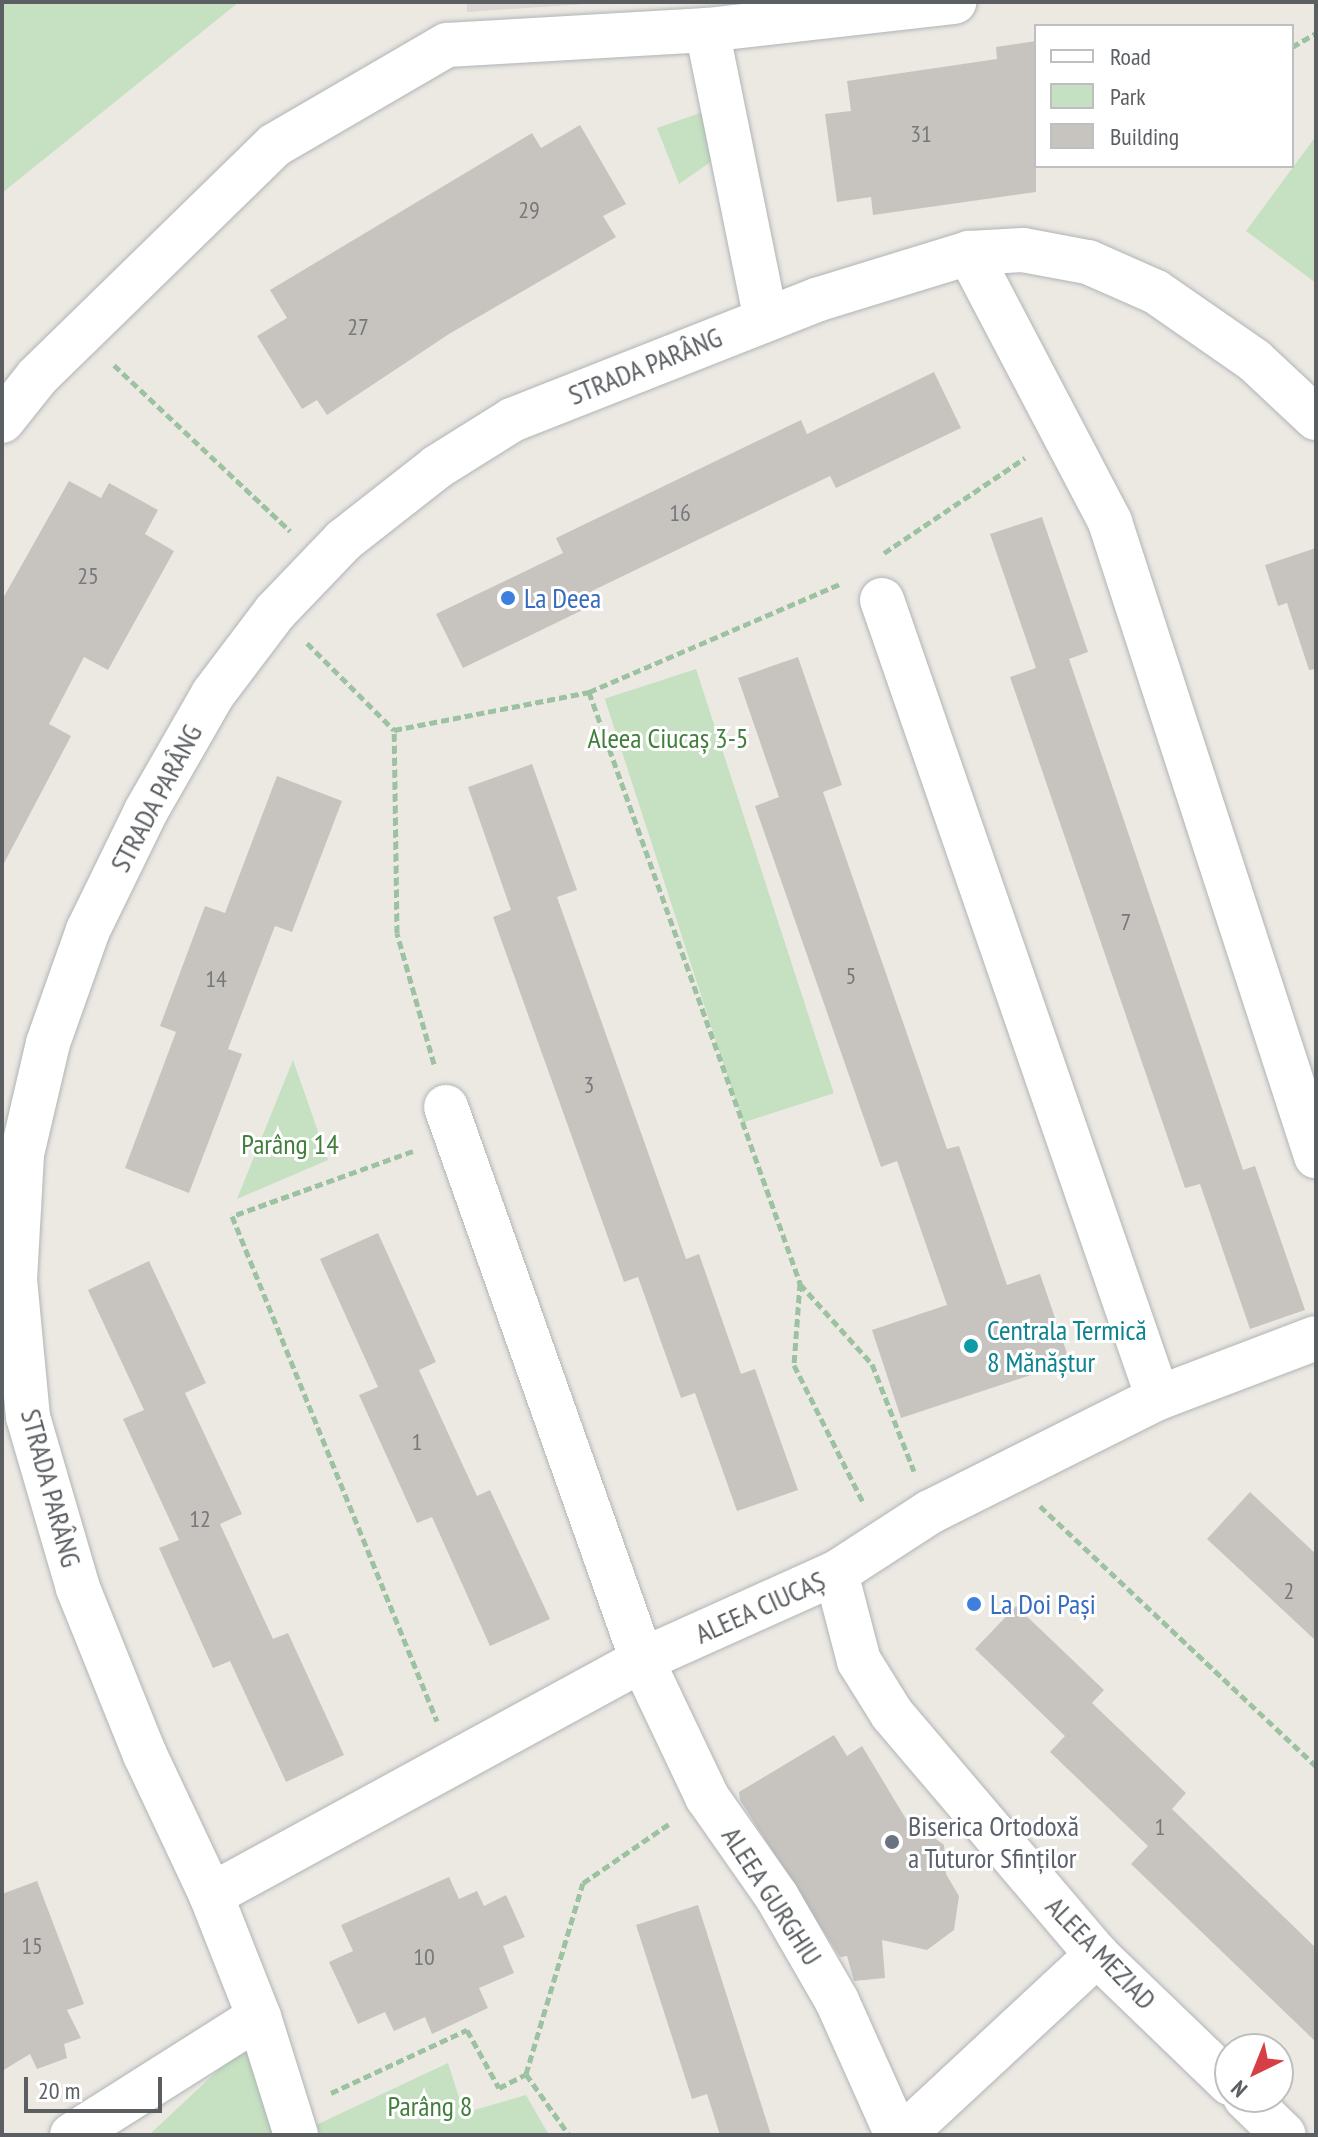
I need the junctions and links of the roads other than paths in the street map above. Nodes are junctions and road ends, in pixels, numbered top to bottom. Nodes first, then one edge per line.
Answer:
1 (954, 2) edge
2 (707, 30) junction
3 (969, 253) junction
4 (766, 319) junction
5 (1316, 418) edge
6 (2, 421) edge
7 (864, 590) road end
8 (450, 1122) road end
9 (1316, 1156) edge
10 (1310, 1348) edge
11 (1158, 1398) junction
12 (836, 1573) junction
13 (642, 1660) junction
14 (211, 1895) junction
15 (1097, 1955) junction
16 (259, 2017) junction
17 (1214, 2068) edge
18 (1261, 2113) edge
19 (293, 2124) edge
20 (72, 2135) edge
21 (900, 2135) edge
22 (1284, 2135) edge

1 - 2 street
2 - 4 street
2 - 6 street
3 - 4 street, STRADA PARÂNG
3 - 5 street, STRADA PARÂNG
3 - 9 street
4 - 14 street, STRADA PARÂNG
7 - 11 street
8 - 13 street, ALEEA GURGHIU
10 - 11 street, ALEEA CIUCAȘ
11 - 12 street, ALEEA CIUCAȘ
12 - 13 street, ALEEA CIUCAȘ
12 - 15 street, ALEEA MEZIAD
13 - 14 street, ALEEA CIUCAȘ
13 - 21 street, ALEEA GURGHIU
14 - 16 street, STRADA PARÂNG
15 - 17 street, ALEEA MEZIAD
15 - 21 street
16 - 19 street, STRADA PARÂNG
16 - 20 street
18 - 22 street

